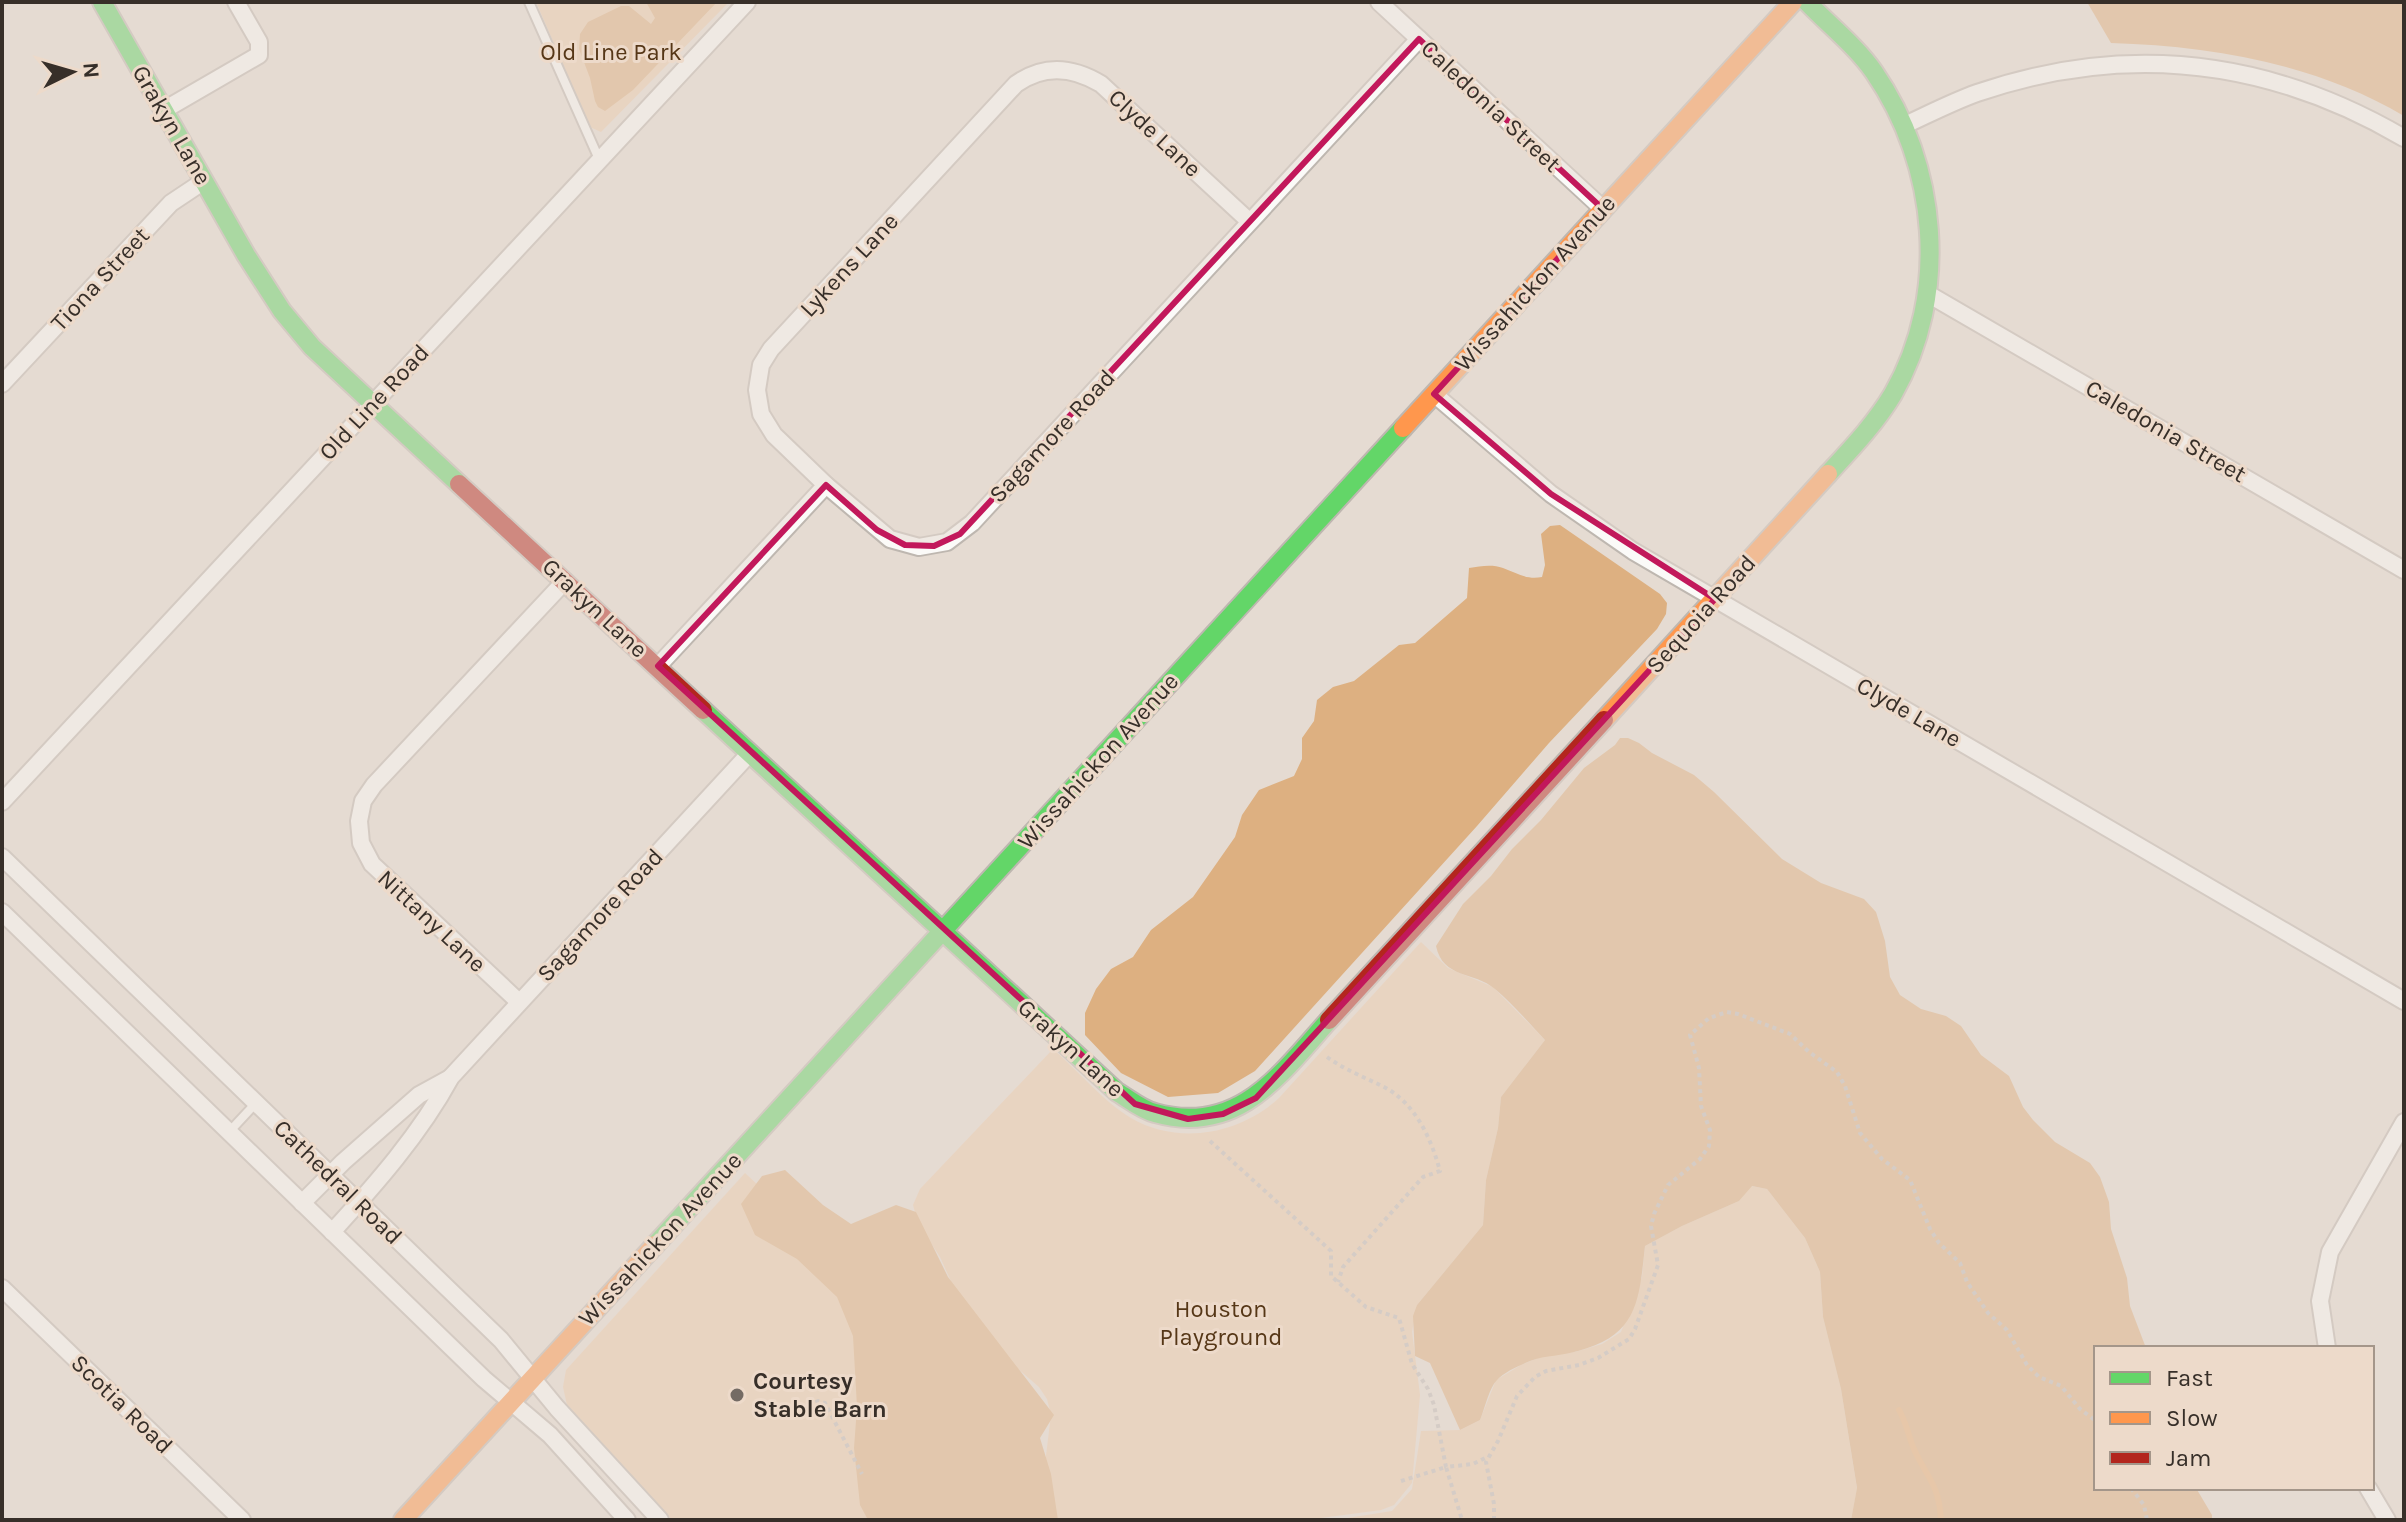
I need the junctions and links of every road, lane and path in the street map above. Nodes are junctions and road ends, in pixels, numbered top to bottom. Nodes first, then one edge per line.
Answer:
1 (102, 2) edge
2 (236, 2) edge
3 (529, 2) edge
4 (747, 2) edge
5 (1379, 2) edge
6 (1793, 2) edge
7 (1807, 2) edge
8 (1419, 39) junction
9 (1047, 70) joint
10 (164, 110) junction
11 (1905, 125) junction
12 (2404, 138) edge
13 (599, 159) junction
14 (204, 181) junction
15 (1603, 209) junction
16 (1250, 222) junction
17 (1928, 294) junction
18 (2, 384) edge
19 (1434, 394) junction
20 (373, 404) junction
21 (826, 485) junction
22 (2404, 570) edge
23 (565, 581) junction
24 (1715, 599) junction
25 (658, 666) junction
26 (750, 753) junction
27 (2, 802) edge
28 (2, 857) edge
29 (2, 912) edge
30 (942, 932) junction
31 (2404, 1001) edge
32 (519, 1002) junction
33 (1327, 1057) dead end
34 (451, 1077) junction
35 (256, 1103) junction
36 (1188, 1119) joint
37 (2404, 1122) edge
38 (229, 1132) junction
39 (1210, 1141) dead end
40 (330, 1175) junction
41 (302, 1203) junction
42 (359, 1203) junction
43 (332, 1232) junction
44 (1338, 1282) junction
45 (2, 1288) edge
46 (2327, 1346) edge
47 (533, 1377) junction
48 (511, 1402) junction
49 (794, 1413) dead end
50 (2094, 1420) edge
51 (1487, 1457) junction
52 (1446, 1467) junction
53 (862, 1474) dead end
54 (1401, 1481) dead end
55 (2133, 1490) edge
56 (2369, 1490) edge
57 (242, 1520) edge
58 (403, 1520) edge
59 (627, 1520) edge
60 (660, 1520) edge
61 (1462, 1520) edge
62 (1494, 1520) edge
63 (2147, 1520) edge
64 (2387, 1520) edge

1 - 10 street, Grakyn Lane
2 - 10 street
3 - 13 lane
4 - 13 street, Old Line Road
5 - 8 street, Caledonia Street
6 - 15 street, Wissahickon Avenue
7 - 11 street, Sequoia Road
8 - 15 street, Caledonia Street
8 - 16 street, Sagamore Road
9 - 16 street, Clyde Lane
9 - 21 street, Lykens Lane
10 - 14 street, Grakyn Lane
11 - 12 street
11 - 17 street, Sequoia Road
13 - 20 street, Old Line Road
14 - 18 street, Tiona Street
14 - 20 street, Grakyn Lane
15 - 19 street, Wissahickon Avenue
16 - 21 street, Sagamore Road
17 - 22 street, Caledonia Street
17 - 24 street, Sequoia Road
19 - 24 street, Clyde Lane
19 - 30 street, Wissahickon Avenue
20 - 23 street, Grakyn Lane
20 - 27 street, Old Line Road
21 - 25 street
23 - 25 street, Grakyn Lane
23 - 32 street, Nittany Lane
24 - 31 street, Clyde Lane
24 - 36 street, Sequoia Road
25 - 26 street, Grakyn Lane
26 - 30 street, Grakyn Lane
26 - 32 street, Sagamore Road
28 - 35 street, Cathedral Road
29 - 38 street, Cathedral Road
30 - 36 street, Grakyn Lane
30 - 47 street, Wissahickon Avenue
32 - 34 street, Sagamore Road
33 - 44 path
34 - 40 street, Sagamore Road
34 - 42 street, Sagamore Road
35 - 38 lane
35 - 40 street, Cathedral Road
37 - 46 street
38 - 41 street, Cathedral Road
39 - 44 path
40 - 41 street, Sagamore Road
40 - 42 street, Cathedral Road
41 - 43 street, Cathedral Road
42 - 43 street, Sagamore Road
42 - 47 street, Cathedral Road
43 - 48 street, Cathedral Road
44 - 52 path
45 - 57 street, Scotia Road
47 - 48 street, Wissahickon Avenue
47 - 60 street, Cathedral Road
48 - 58 street, Wissahickon Avenue
48 - 59 street, Cathedral Road
49 - 53 path
50 - 51 path
51 - 52 path
51 - 62 path
52 - 54 path
52 - 61 path
55 - 63 path
56 - 64 street

